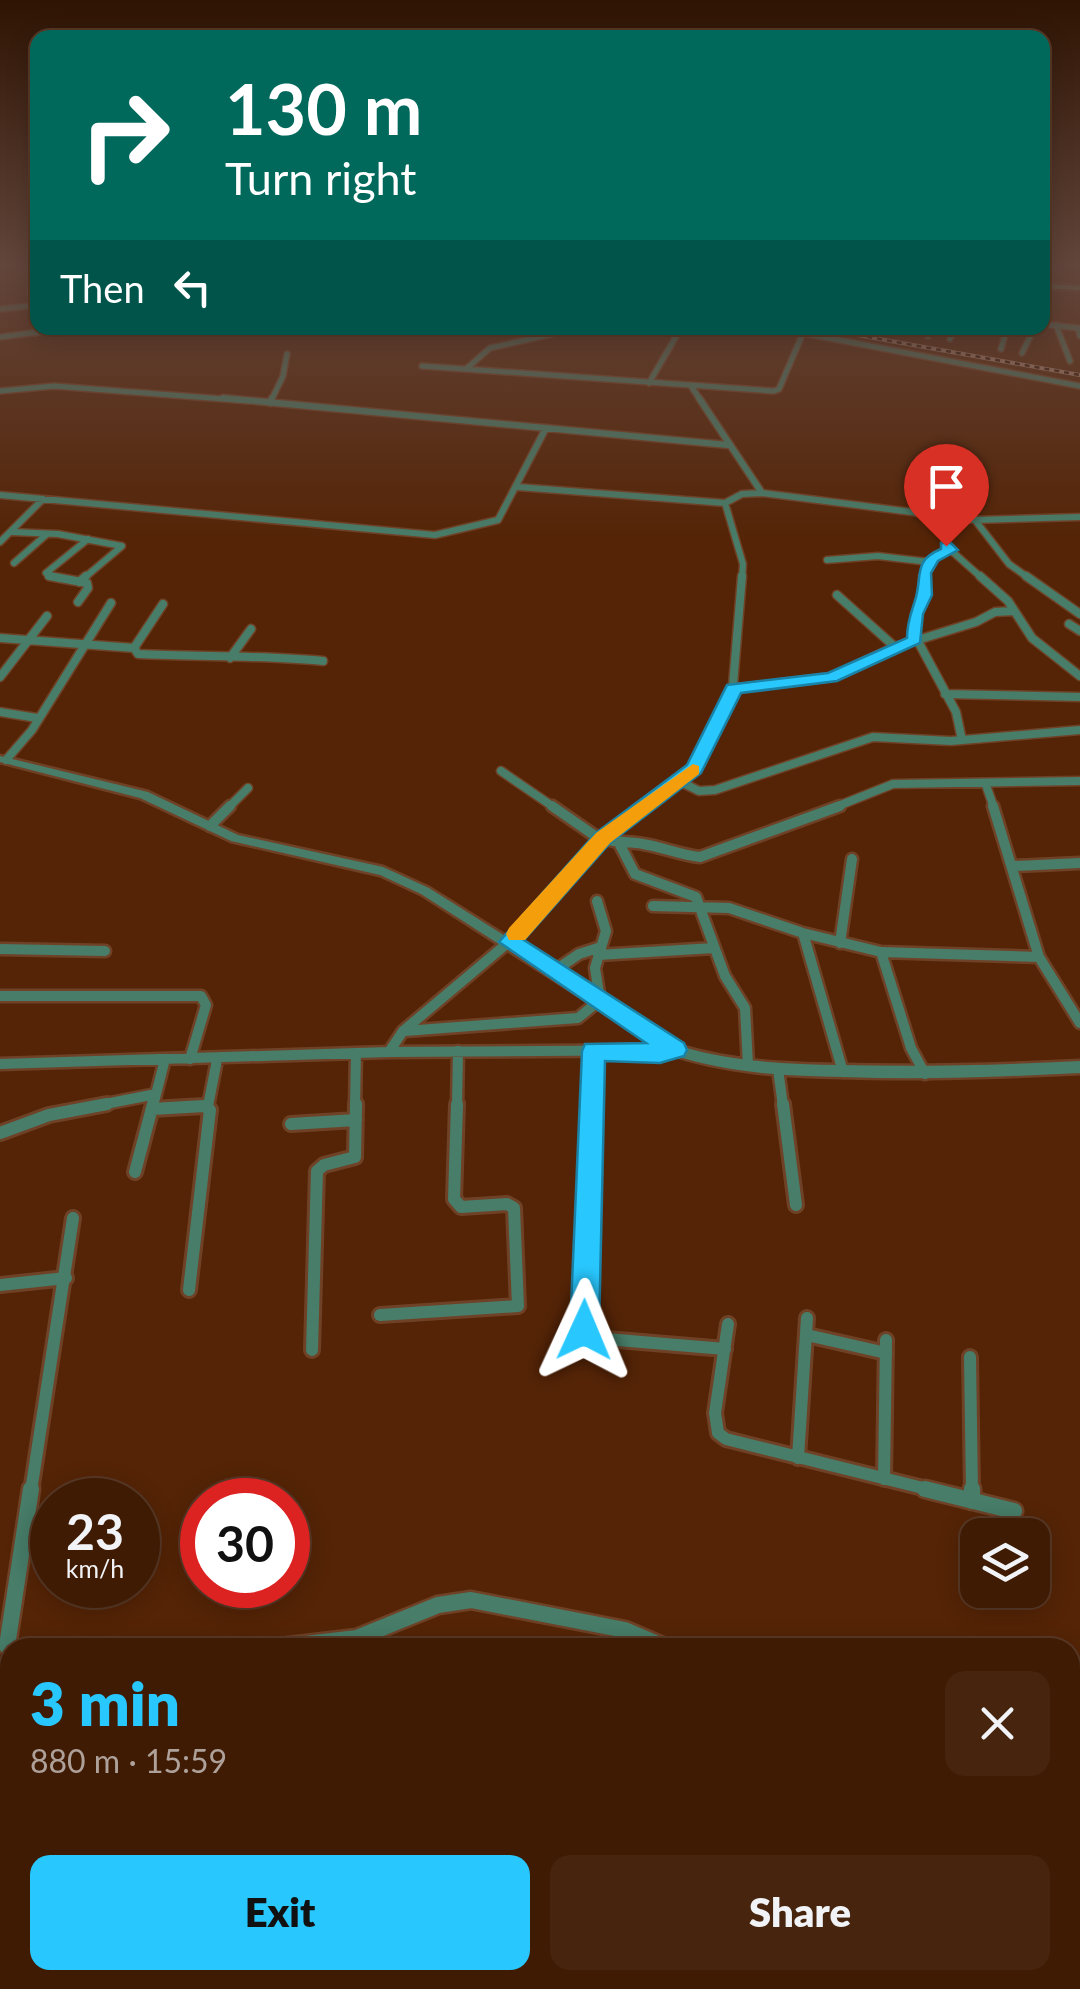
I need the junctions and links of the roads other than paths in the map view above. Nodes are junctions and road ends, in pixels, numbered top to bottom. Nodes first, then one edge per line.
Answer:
1 (287, 356) edge
2 (481, 356) edge
3 (665, 356) edge
4 (793, 356) edge
5 (922, 356) edge
6 (1068, 356) edge
7 (1070, 361) dead end
8 (422, 366) dead end
9 (466, 369) junction
10 (649, 383) junction
11 (691, 386) junction
12 (1080, 386) edge
13 (0, 391) edge
14 (270, 403) junction
15 (546, 428) junction
16 (728, 444) junction
17 (518, 487) junction
18 (762, 493) junction
19 (0, 494) edge
20 (43, 499) junction
21 (725, 504) junction
22 (1080, 517) edge
23 (974, 520) junction
24 (12, 532) junction
25 (943, 532) dead end
26 (46, 534) junction
27 (88, 539) junction
28 (0, 542) edge
29 (951, 550) junction
30 (827, 560) dead end
31 (14, 562) dead end
32 (928, 562) junction
33 (79, 582) junction
34 (837, 596) dead end
35 (78, 602) dead end
36 (111, 603) dead end
37 (163, 604) dead end
38 (1014, 611) junction
39 (1080, 614) edge
40 (47, 616) dead end
41 (1069, 624) dead end
42 (251, 629) dead end
43 (1080, 631) edge
44 (0, 638) edge
45 (27, 640) junction
46 (915, 640) junction
47 (84, 643) junction
48 (895, 647) junction
49 (134, 648) junction
50 (229, 659) junction
51 (324, 661) dead end
52 (1080, 676) edge
53 (0, 677) edge
54 (732, 688) junction
55 (945, 694) junction
56 (1080, 697) edge
57 (0, 712) edge
58 (38, 718) junction
59 (1080, 730) edge
60 (962, 740) junction
61 (3, 759) edge
62 (500, 771) dead end
63 (1080, 781) edge
64 (678, 782) junction
65 (986, 785) junction
66 (248, 788) dead end
67 (210, 826) junction
68 (604, 838) junction
69 (620, 846) junction
70 (852, 860) dead end
71 (1080, 863) edge
72 (1014, 866) junction
73 (597, 901) dead end
74 (654, 906) dead end
75 (696, 906) junction
76 (803, 933) junction
77 (510, 942) junction
78 (840, 942) junction
79 (714, 948) junction
80 (0, 949) edge
81 (105, 950) dead end
82 (600, 951) junction
83 (881, 952) junction
84 (1039, 958) junction
85 (554, 971) junction
86 (0, 996) edge
87 (600, 1000) junction
88 (1080, 1024) edge
89 (403, 1031) junction
90 (675, 1050) junction
91 (458, 1051) junction
92 (594, 1051) junction
93 (389, 1052) junction
94 (356, 1053) junction
95 (165, 1059) junction
96 (190, 1059) junction
97 (218, 1060) junction
98 (0, 1064) edge
99 (748, 1065) junction
100 (1080, 1068) edge
101 (778, 1069) junction
102 (843, 1072) junction
103 (925, 1074) junction
104 (156, 1094) junction
105 (208, 1107) junction
106 (152, 1110) junction
107 (356, 1120) junction
108 (291, 1124) dead end
109 (0, 1133) edge
110 (135, 1172) dead end
111 (796, 1205) dead end
112 (73, 1218) dead end
113 (66, 1278) junction
114 (0, 1286) edge
115 (189, 1290) dead end
116 (380, 1315) dead end
117 (807, 1318) dead end
118 (728, 1324) dead end
119 (806, 1335) junction
120 (725, 1349) junction
121 (312, 1350) dead end
122 (970, 1357) dead end
123 (798, 1458) junction
124 (884, 1479) junction
125 (972, 1501) junction
126 (1014, 1512) dead end
127 (9, 1638) edge
128 (357, 1638) edge
129 (644, 1638) edge

1 - 14 street
2 - 9 street
3 - 10 street
4 - 11 street
5 - 12 street
6 - 7 street
8 - 9 street
9 - 10 street
10 - 11 street
11 - 16 street
13 - 14 street
14 - 15 street
15 - 16 street
15 - 17 street
16 - 18 street
17 - 20 street
17 - 21 street
18 - 21 street
18 - 23 street
19 - 20 street
20 - 24 street
21 - 54 street
22 - 23 street
23 - 39 street
24 - 26 street
24 - 28 street
25 - 29 street
26 - 27 street
26 - 31 street
27 - 33 street
27 - 33 street
29 - 32 street
29 - 38 street
30 - 32 street
32 - 46 street
33 - 35 street
34 - 48 street
36 - 47 street
37 - 49 street
38 - 46 street
38 - 52 street
40 - 45 street
41 - 43 street
42 - 50 street
44 - 45 street
45 - 47 street
45 - 53 street
46 - 48 street
46 - 55 street
47 - 49 street
47 - 58 street
48 - 54 street
49 - 50 street
50 - 51 street
54 - 64 street
55 - 56 street
55 - 60 street
57 - 58 street
58 - 61 street
59 - 60 street
60 - 64 street
61 - 67 street
62 - 68 street
63 - 65 street
64 - 68 street
65 - 69 street
65 - 72 street
66 - 67 street
67 - 77 street
68 - 69 street
68 - 77 street
69 - 75 street
70 - 78 street
71 - 72 street
72 - 84 street
73 - 82 street
74 - 75 street
75 - 76 street
75 - 79 street
76 - 78 street
76 - 102 street
77 - 85 street
77 - 89 street
78 - 83 street
79 - 82 street
79 - 99 street
80 - 81 street
82 - 85 street
82 - 87 street
83 - 84 street
83 - 103 street
84 - 88 street
85 - 87 street
86 - 96 street
87 - 89 street
87 - 90 street
89 - 93 street
90 - 92 street
90 - 99 street
91 - 92 street
91 - 93 street
91 - 116 street
92 - 120 street
93 - 94 street
94 - 97 street
94 - 107 street
95 - 96 street
95 - 98 street
95 - 104 street
96 - 97 street
97 - 105 street
99 - 101 street
100 - 103 street
101 - 102 street
101 - 111 street
102 - 103 street
104 - 106 street
104 - 109 street
105 - 106 street
105 - 115 street
106 - 110 street
107 - 108 street
107 - 121 street
112 - 113 street
113 - 114 street
113 - 127 street
117 - 119 street
118 - 120 street
119 - 123 street
119 - 124 street
120 - 123 street
122 - 125 street
123 - 124 street
124 - 125 street
125 - 126 street
128 - 129 street

